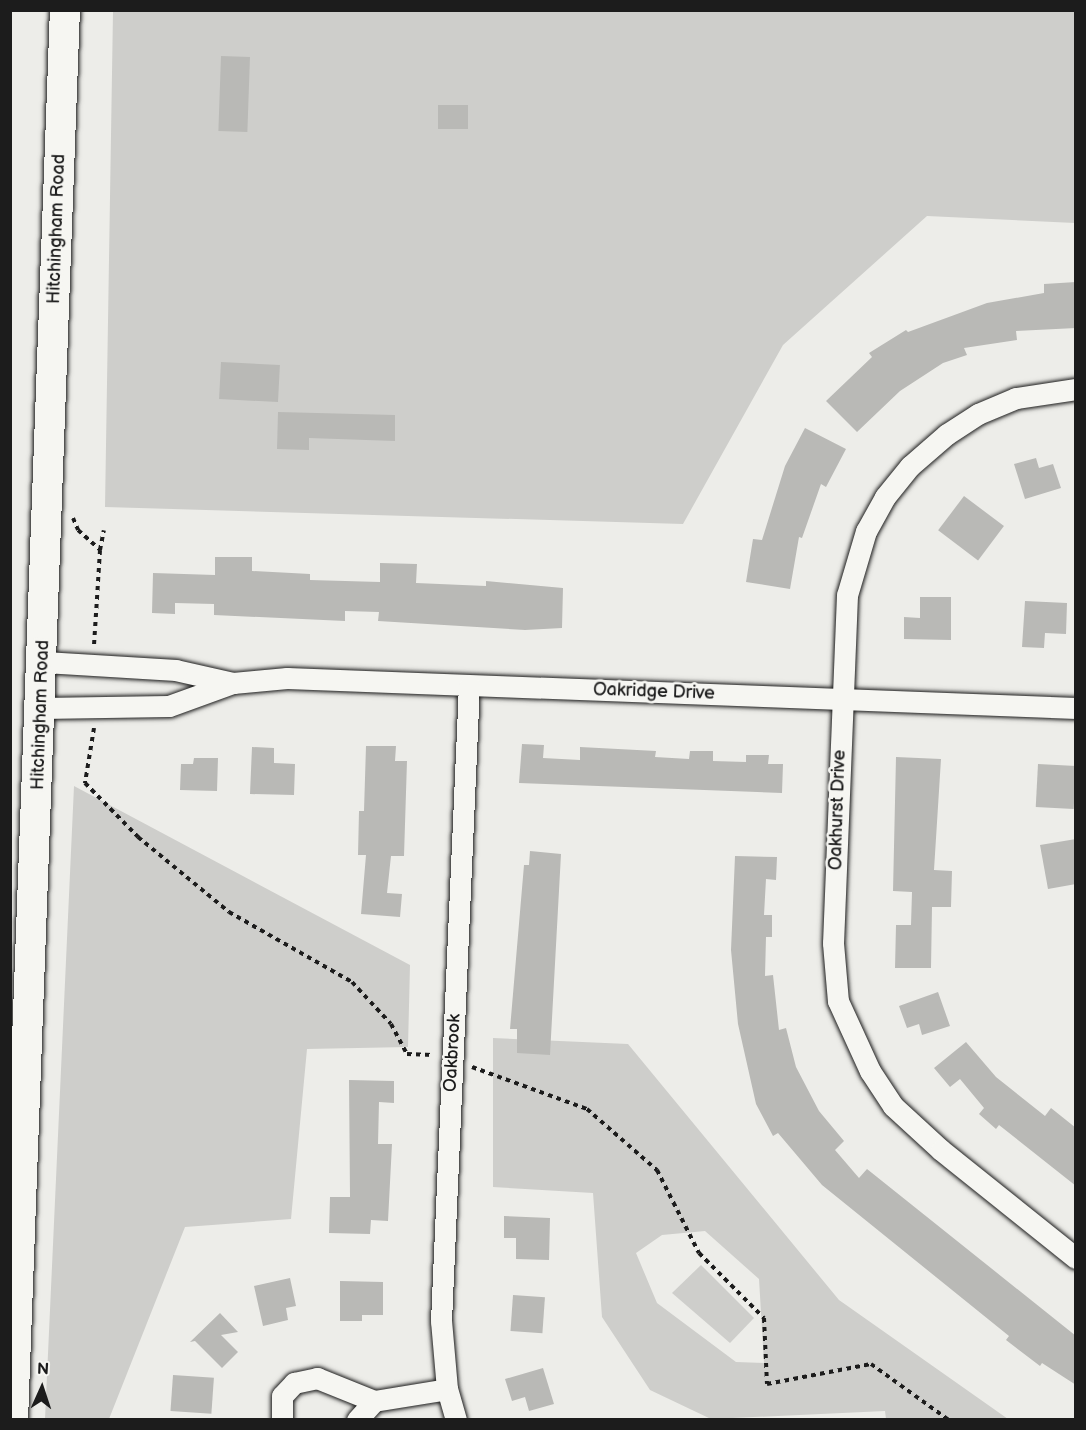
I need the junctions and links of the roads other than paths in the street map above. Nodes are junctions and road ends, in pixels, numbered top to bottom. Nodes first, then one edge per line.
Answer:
1 (64, 10) edge
2 (1076, 389) edge
3 (44, 662) junction
4 (233, 683) junction
5 (469, 686) junction
6 (841, 699) junction
7 (40, 708) junction
8 (1076, 708) edge
9 (1076, 1258) edge
10 (447, 1389) junction
11 (374, 1401) junction
12 (14, 1419) edge
13 (282, 1419) edge
14 (357, 1419) edge
15 (456, 1419) edge

1 - 3 street, Hitchingham Road
2 - 6 street, Oakhurst Drive
3 - 4 street, Oakridge Drive
3 - 7 street, Hitchingham Road
4 - 5 street, Oakridge Drive
4 - 7 street, Oakridge Drive
5 - 6 street, Oakridge Drive
5 - 10 street, Oakbrook
6 - 8 street, Oakridge Drive
6 - 9 street, Oakhurst Drive
7 - 12 street, Hitchingham Road
10 - 11 street
10 - 15 street, Oakbrook
11 - 13 street
11 - 14 street

